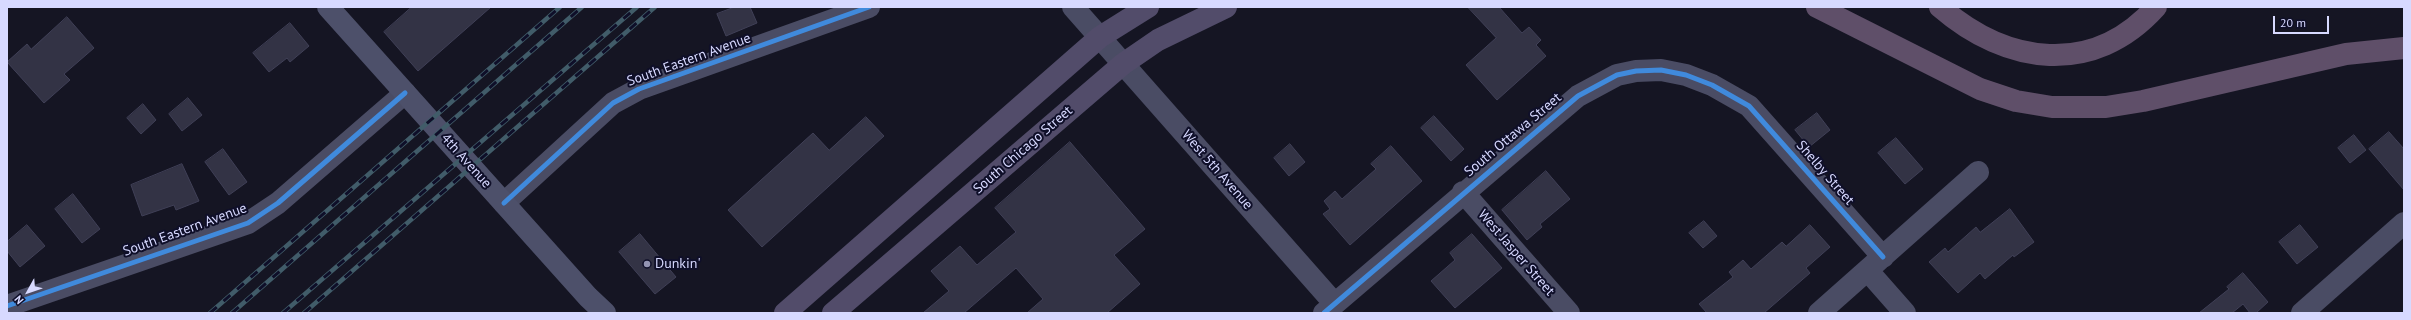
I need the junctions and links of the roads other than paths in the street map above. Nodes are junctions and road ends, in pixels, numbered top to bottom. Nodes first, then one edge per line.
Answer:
1 (328, 7) edge
2 (869, 7) edge
3 (1073, 7) edge
4 (1148, 7) edge
5 (1226, 7) edge
6 (1818, 7) edge
7 (1940, 7) edge
8 (2156, 7) edge
9 (1100, 37) junction
10 (2404, 48) edge
11 (1123, 64) junction
12 (405, 93) junction
13 (1749, 106) joint
14 (1978, 172) dead end
15 (1463, 192) junction
16 (504, 203) junction
17 (2404, 223) edge
18 (1875, 264) junction
19 (7, 306) edge
20 (1329, 308) edge
21 (605, 313) edge
22 (785, 313) edge
23 (833, 313) edge
24 (1569, 313) edge
25 (1819, 313) edge
26 (1905, 313) edge
27 (2302, 313) edge

1 - 12 street, 4th Avenue
2 - 16 street, South Eastern Avenue
3 - 9 street, West 5th Avenue
4 - 9 main road
5 - 11 main road, South Chicago Street
6 - 10 highway
7 - 8 highway
9 - 11 street, West 5th Avenue
9 - 22 main road
11 - 20 street, West 5th Avenue
11 - 23 main road, South Chicago Street
12 - 16 street, 4th Avenue
12 - 19 street, South Eastern Avenue
13 - 15 street, South Ottawa Street
13 - 18 street, Shelby Street
14 - 18 street
15 - 20 street, South Ottawa Street
15 - 24 street, West Jasper Street
16 - 21 street, 4th Avenue
17 - 27 street
18 - 25 street
18 - 26 street, Shelby Street

